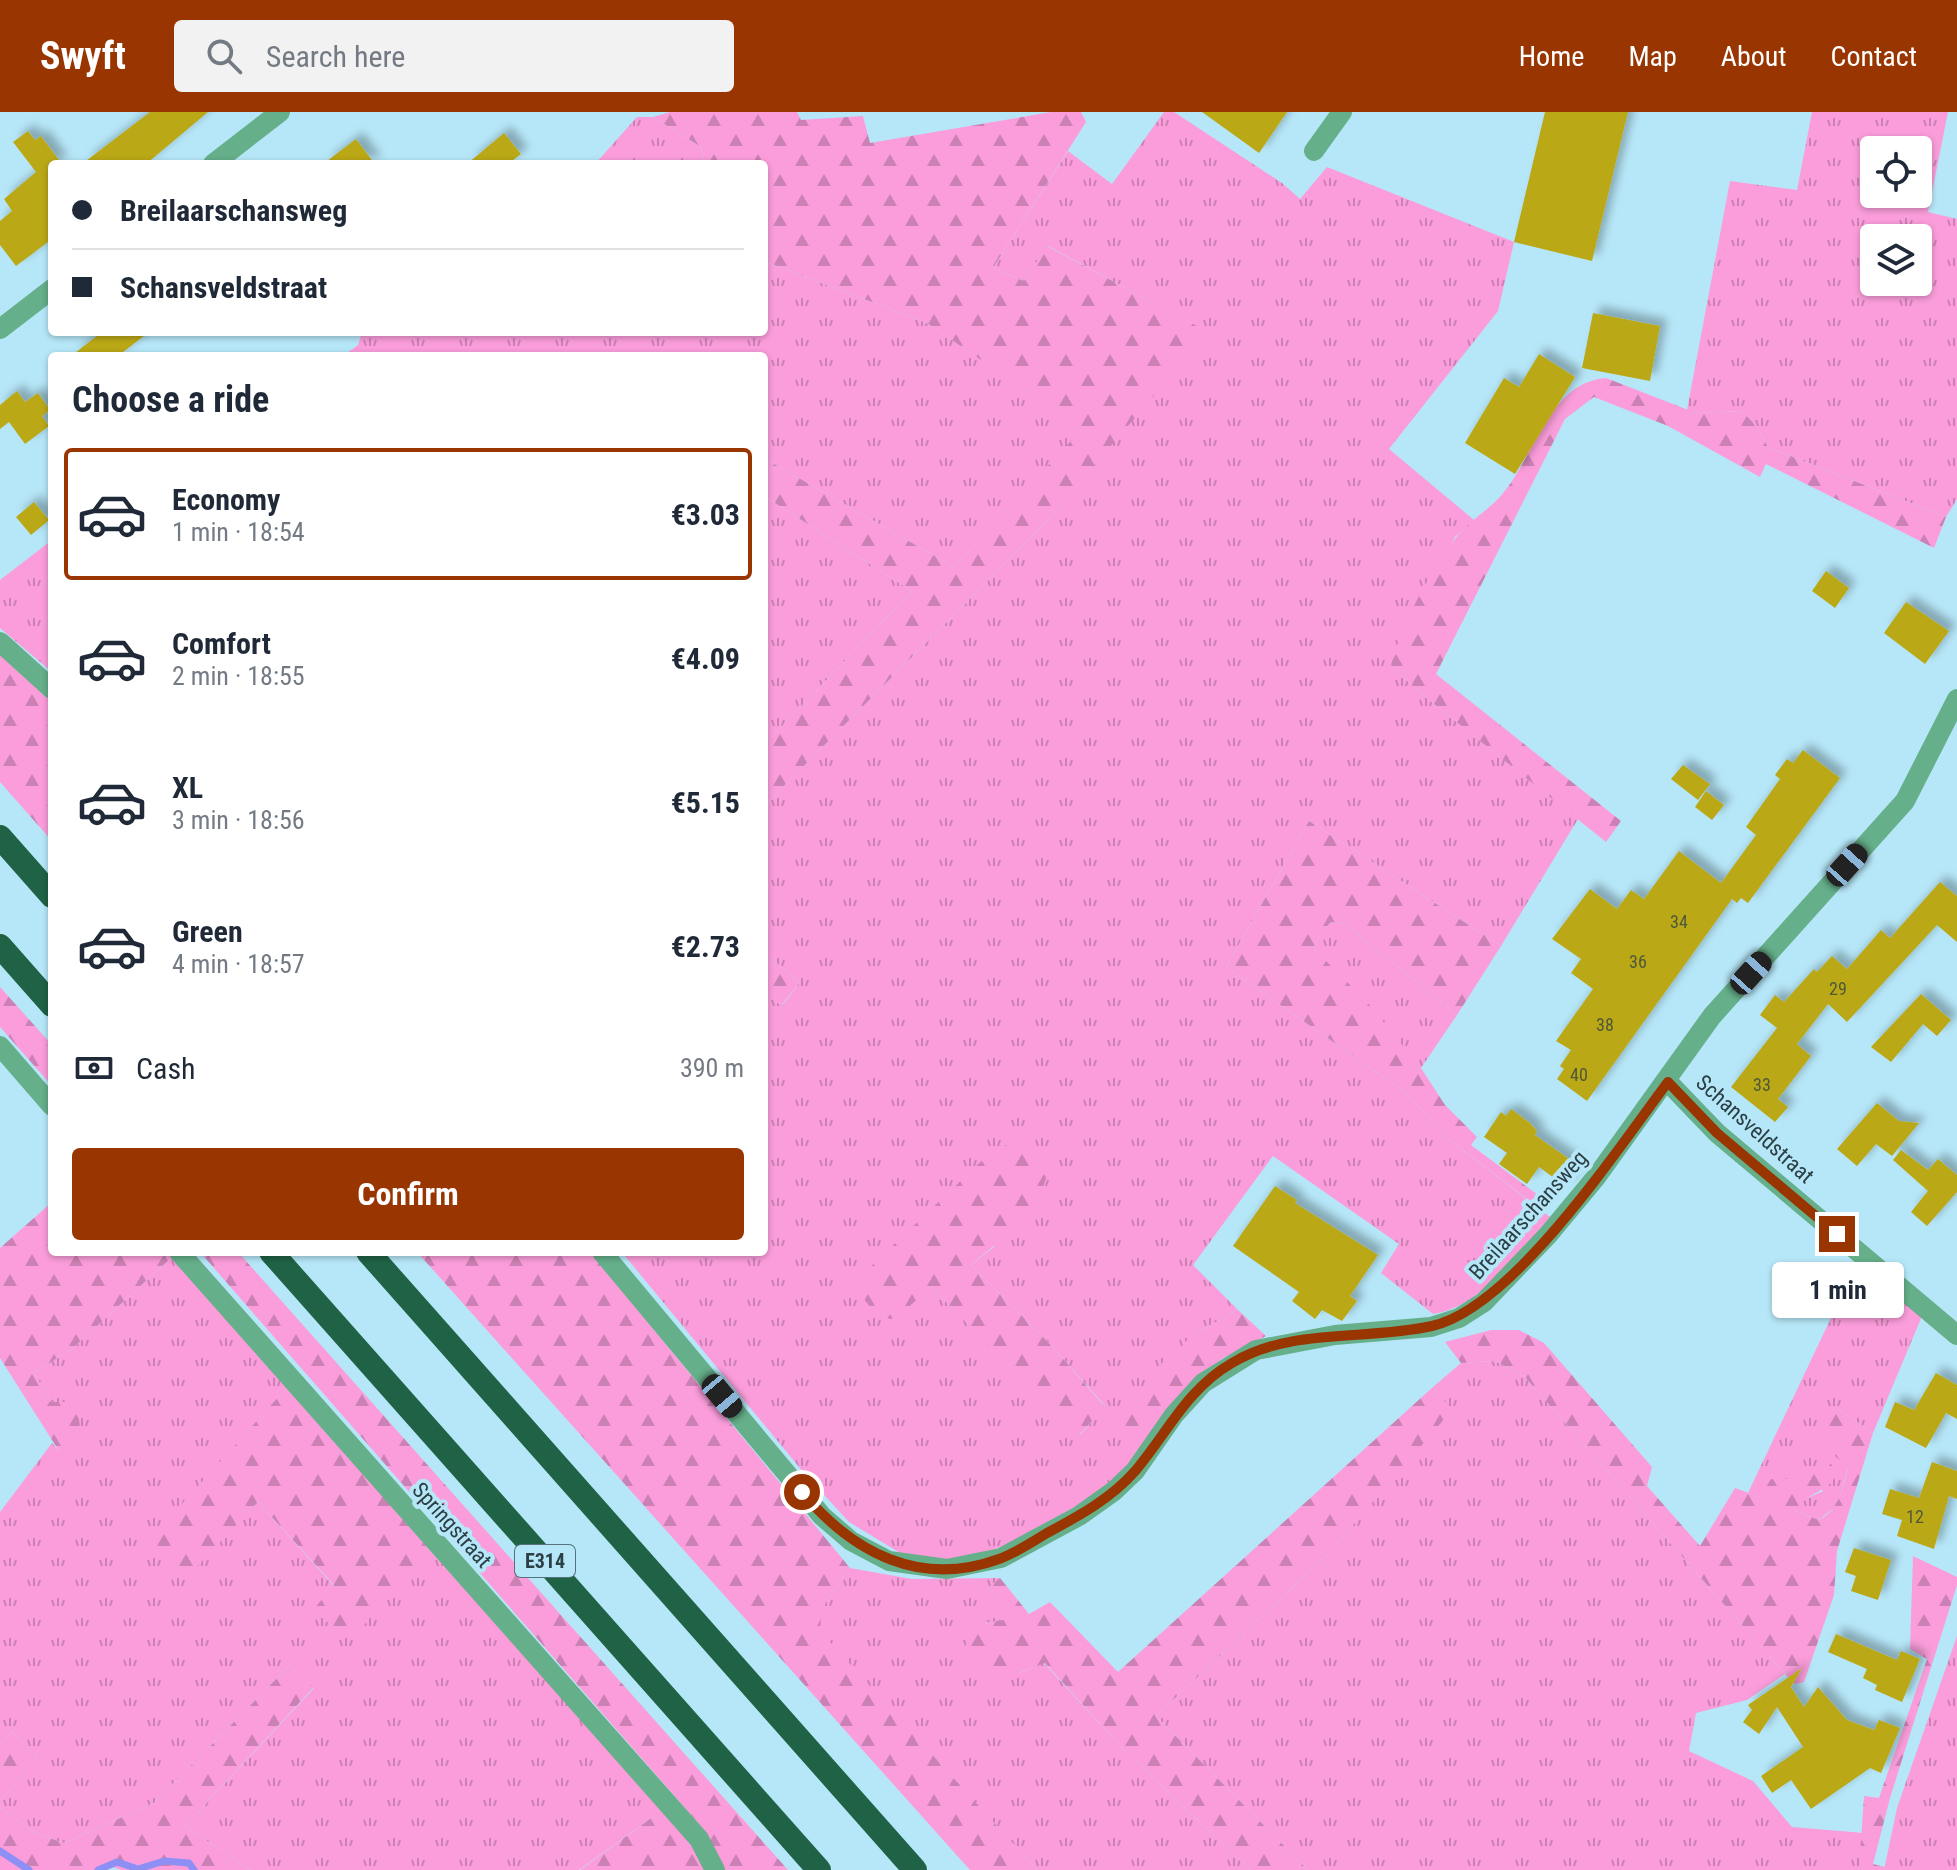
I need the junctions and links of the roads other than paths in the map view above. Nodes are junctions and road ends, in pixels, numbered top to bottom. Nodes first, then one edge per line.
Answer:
1 (280, 112) edge
2 (1342, 112) edge
3 (1314, 151) dead end
4 (218, 160) edge
5 (48, 292) edge
6 (0, 329) edge
7 (0, 642) edge
8 (48, 685) edge
9 (1957, 699) edge
10 (0, 837) edge
11 (48, 891) edge
12 (0, 946) edge
13 (48, 1000) edge
14 (0, 1046) edge
15 (1668, 1082) junction
16 (48, 1101) edge
17 (183, 1256) edge
18 (275, 1256) edge
19 (372, 1256) edge
20 (605, 1256) edge
21 (1957, 1335) edge
22 (715, 1870) edge
23 (819, 1870) edge
24 (915, 1870) edge

1 - 4 street
2 - 3 street
5 - 6 street
7 - 8 street
9 - 15 street, Breilaarschansweg
10 - 11 highway
12 - 13 highway
14 - 16 street
15 - 20 street, Breilaarschansweg
15 - 21 street, Schansveldstraat
17 - 22 street, Springstraat
18 - 23 highway, E314
19 - 24 highway

